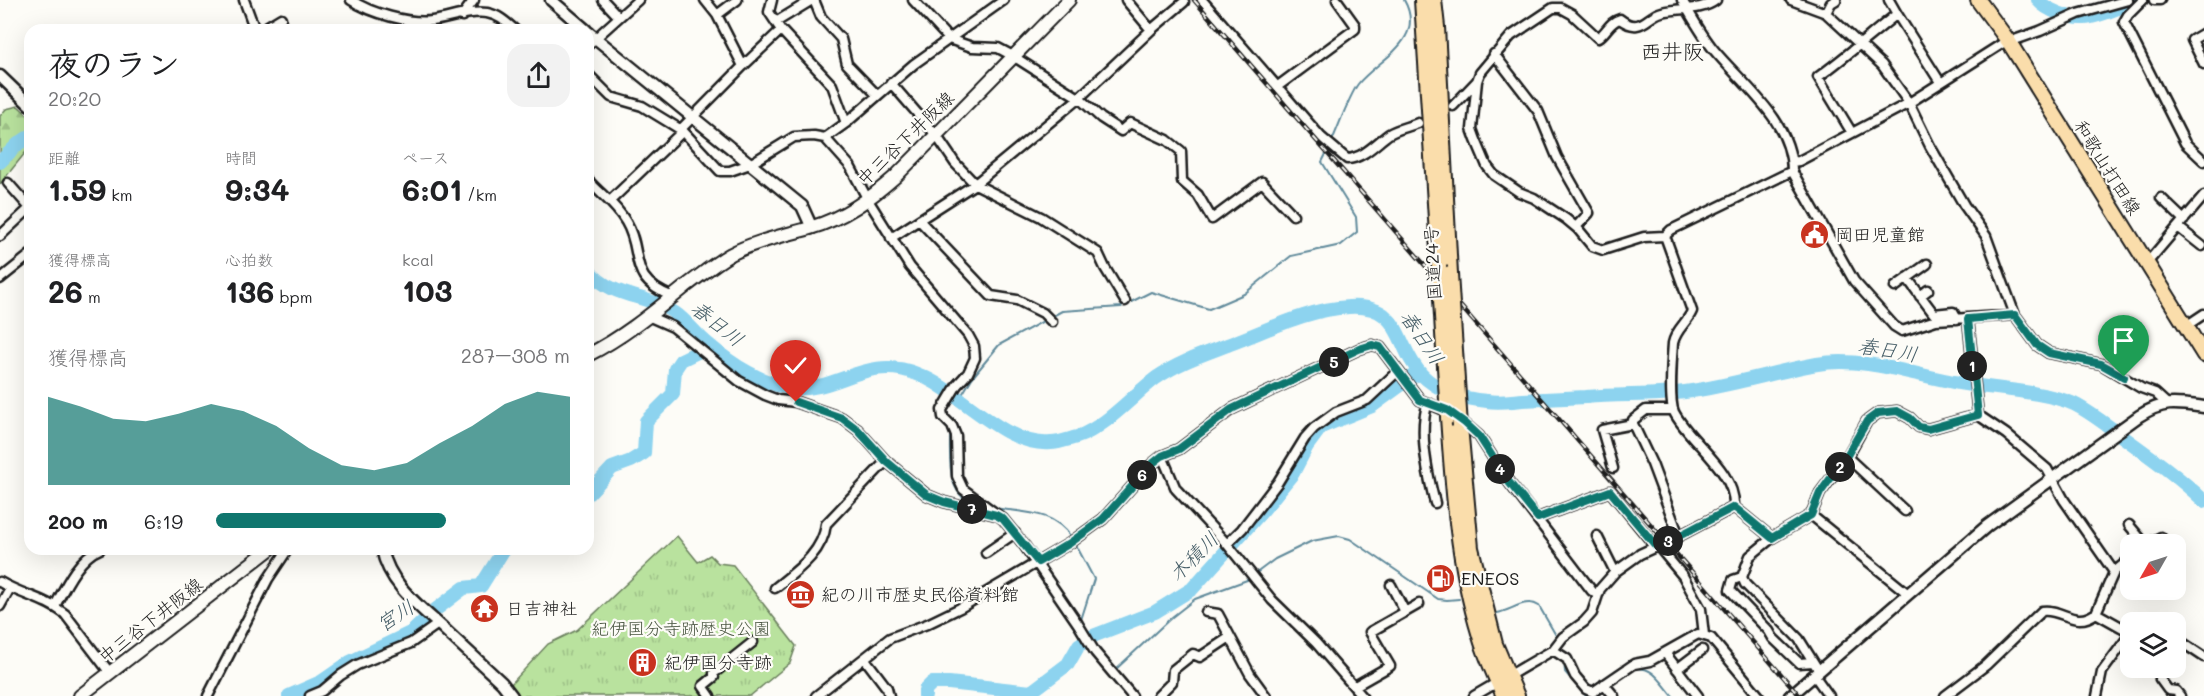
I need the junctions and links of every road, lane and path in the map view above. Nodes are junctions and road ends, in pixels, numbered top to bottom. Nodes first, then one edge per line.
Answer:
1 (244, 0) edge
2 (351, 0) edge
3 (474, 0) edge
4 (551, 0) edge
5 (603, 0) edge
6 (638, 0) edge
7 (705, 0) edge
8 (737, 0) edge
9 (772, 0) edge
10 (813, 0) edge
11 (913, 0) edge
12 (1004, 0) edge
13 (1069, 0) edge
14 (1126, 0) edge
15 (1202, 0) edge
16 (1337, 0) edge
17 (1422, 0) edge
18 (1434, 0) edge
19 (1682, 0) edge
20 (1716, 0) edge
21 (1791, 0) edge
22 (1836, 0) edge
23 (1889, 0) edge
24 (1978, 0) edge
25 (2128, 0) edge
26 (2142, 0) edge
27 (2154, 0) edge
28 (2160, 0) edge
29 (1184, 2) dead end
30 (1687, 9) junction
31 (1826, 12) junction
32 (1897, 14) junction
33 (717, 15) junction
34 (462, 16) junction
35 (619, 17) junction
36 (281, 18) dead end
37 (776, 22) junction
38 (253, 24) edge
39 (271, 24) edge
40 (508, 24) edge
41 (577, 24) edge
42 (782, 30) junction
43 (1151, 30) junction
44 (594, 33) edge
45 (2204, 33) edge
46 (594, 39) edge
47 (949, 39) junction
48 (2008, 41) junction
49 (1862, 45) junction
50 (1494, 54) junction
51 (1013, 56) junction
52 (2204, 64) edge
53 (743, 66) junction
54 (0, 76) edge
55 (594, 80) edge
56 (1477, 81) junction
57 (1941, 82) junction
58 (891, 83) junction
59 (1278, 86) junction
60 (877, 95) junction
61 (1079, 98) junction
62 (24, 99) edge
63 (1909, 103) junction
64 (1453, 106) dead end
65 (693, 117) junction
66 (846, 123) junction
67 (1418, 123) dead end
68 (681, 131) junction
69 (1852, 133) junction
70 (936, 135) junction
71 (825, 138) junction
72 (2204, 161) edge
73 (750, 164) junction
74 (1792, 167) junction
75 (8, 183) dead end
76 (975, 184) junction
77 (594, 185) edge
78 (2204, 197) edge
79 (2161, 198) dead end
80 (611, 200) junction
81 (868, 200) junction
82 (24, 201) edge
83 (24, 214) edge
84 (1293, 215) dead end
85 (919, 220) junction
86 (2181, 223) junction
87 (1576, 227) junction
88 (812, 228) junction
89 (0, 236) edge
90 (1665, 236) junction
91 (891, 237) junction
92 (2202, 246) dead end
93 (24, 260) edge
94 (2147, 263) junction
95 (1927, 264) dead end
96 (1445, 269) junction
97 (1907, 278) junction
98 (0, 279) edge
99 (1895, 287) dead end
100 (1928, 290) dead end
101 (1920, 296) junction
102 (672, 298) junction
103 (1125, 302) dead end
104 (651, 314) junction
105 (2204, 314) edge
106 (2015, 315) junction
107 (1957, 319) junction
108 (1968, 319) junction
109 (1052, 322) dead end
110 (2186, 326) junction
111 (594, 351) edge
112 (2204, 355) edge
113 (1398, 371) junction
114 (2166, 403) junction
115 (1428, 404) junction
116 (2204, 407) edge
117 (1672, 408) junction
118 (1978, 415) junction
119 (1633, 424) junction
120 (1162, 456) junction
121 (1846, 457) junction
122 (886, 461) junction
123 (1613, 468) dead end
124 (2053, 478) junction
125 (1435, 502) dead end
126 (1734, 507) junction
127 (1905, 511) dead end
128 (996, 515) junction
129 (1811, 515) junction
130 (1538, 518) junction
131 (2129, 525) dead end
132 (1015, 533) junction
133 (2138, 534) edge
134 (1597, 536) dead end
135 (1679, 536) junction
136 (1772, 538) junction
137 (1227, 544) junction
138 (1657, 546) junction
139 (986, 553) dead end
140 (90, 555) edge
141 (262, 555) edge
142 (284, 555) edge
143 (383, 555) edge
144 (1038, 562) junction
145 (2120, 567) edge
146 (1615, 572) junction
147 (2114, 572) junction
148 (1742, 577) junction
149 (0, 582) edge
150 (1391, 585) dead end
151 (10, 588) junction
152 (775, 588) dead end
153 (1907, 593) junction
154 (1597, 595) junction
155 (1419, 604) dead end
156 (0, 606) edge
157 (56, 606) junction
158 (1206, 612) dead end
159 (1405, 612) junction
160 (2096, 613) junction
161 (432, 618) junction
162 (2120, 627) edge
163 (1704, 635) junction
164 (1230, 637) junction
165 (753, 642) dead end
166 (2186, 645) edge
167 (2120, 646) edge
168 (1702, 650) dead end
169 (1559, 652) junction
170 (1665, 653) junction
171 (2204, 657) edge
172 (865, 659) junction
173 (1677, 669) junction
174 (1815, 669) junction
175 (110, 673) junction
176 (2162, 678) edge
177 (1503, 679) junction
178 (1355, 686) junction
179 (1608, 689) edge
180 (80, 696) edge
181 (208, 696) edge
182 (310, 696) edge
183 (512, 696) edge
184 (710, 696) edge
185 (816, 696) edge
186 (889, 696) edge
187 (1132, 696) edge
188 (1158, 696) edge
189 (1266, 696) edge
190 (1362, 696) edge
191 (1474, 696) edge
192 (1504, 696) edge
193 (1517, 696) edge
194 (1698, 696) edge
195 (1759, 696) edge
196 (1790, 696) edge
197 (1829, 696) edge
198 (1945, 696) edge
199 (2097, 696) edge
200 (2180, 696) edge

1 - 38 street
2 - 34 street
3 - 34 street
4 - 41 street
5 - 35 street
6 - 35 street
7 - 33 street
8 - 33 street
9 - 37 street
10 - 37 street
10 - 60 street
11 - 47 street
12 - 47 street
13 - 51 main road, 中三谷下井阪線
14 - 43 street
15 - 59 street
16 - 59 street
17 - 96 main road, 国道24号
18 - 96 main road, 国道24号
19 - 30 street
20 - 30 street
21 - 31 street
22 - 31 street
23 - 32 street
24 - 48 main road, 和歌山打田線
25 - 48 street
26 - 72 street
27 - 28 street
29 - 43 street
30 - 50 street
30 - 74 street
31 - 49 street
32 - 49 street
32 - 57 street
33 - 53 street
34 - 40 street
35 - 44 street
36 - 39 street
37 - 42 street
42 - 53 street
42 - 66 street
43 - 61 street
45 - 52 street
46 - 65 street
47 - 51 street
47 - 58 street
48 - 57 street
48 - 94 main road, 和歌山打田線
49 - 63 street
49 - 69 street
50 - 56 street
50 - 87 street
51 - 61 street
51 - 70 main road, 中三谷下井阪線
53 - 65 street
54 - 62 street
55 - 68 street
56 - 64 street
56 - 87 street
57 - 63 street
58 - 60 street
58 - 70 street
59 - 67 street
60 - 66 street
61 - 76 street
61 - 84 street
63 - 69 street
63 - 106 street
65 - 68 street
65 - 73 street
66 - 71 street
68 - 73 street
68 - 80 street
69 - 74 street
70 - 76 street
70 - 81 main road, 中三谷下井阪線
71 - 73 street
71 - 81 street
73 - 88 street
74 - 90 street
74 - 107 street
75 - 82 street
76 - 85 street
76 - 103 street
77 - 80 street
78 - 86 street
79 - 86 street
80 - 102 street
81 - 88 main road, 中三谷下井阪線
81 - 91 street
83 - 89 street
85 - 91 street
85 - 109 street
86 - 92 street
86 - 94 street
87 - 90 street
88 - 102 main road, 中三谷下井阪線
90 - 117 street
91 - 128 street
93 - 98 street
94 - 110 main road, 和歌山打田線
95 - 97 street
96 - 177 main road, 国道24号, bridge
96 - 177 main road, 国道24号, bridge
97 - 99 street
97 - 101 street
100 - 101 street
101 - 107 street
102 - 104 main road, 中三谷下井阪線
104 - 111 main road, 中三谷下井阪線
104 - 122 street
105 - 110 street
106 - 108 street
106 - 114 street
107 - 108 street
108 - 118 street
110 - 112 main road, 和歌山打田線
113 - 115 street
113 - 120 street
113 - 137 street
114 - 116 street
114 - 124 street
115 - 125 street
115 - 130 street
117 - 119 street
117 - 126 street
118 - 121 street
118 - 124 street
119 - 123 street
119 - 135 street
120 - 137 street
120 - 144 street
121 - 127 street
121 - 129 street
122 - 128 street
122 - 152 street
124 - 147 street
124 - 153 street
126 - 135 street
126 - 136 street
128 - 132 street
129 - 136 street
129 - 153 street
130 - 138 street
130 - 154 street
131 - 133 street
132 - 139 street
132 - 144 street
134 - 146 street
135 - 138 street
136 - 148 street
137 - 178 street
138 - 146 street
138 - 163 street
140 - 157 street
141 - 175 main road, 中三谷下井阪線
142 - 181 street
143 - 161 street
144 - 172 street
144 - 187 street
145 - 147 street
146 - 154 street
147 - 160 street
148 - 174 street
148 - 174 street
149 - 151 street
150 - 159 street
151 - 156 street
151 - 157 street
153 - 174 street
154 - 169 street
155 - 159 street
157 - 175 street
158 - 164 street
159 - 178 street
160 - 162 street
160 - 198 street
161 - 182 street
161 - 183 street
163 - 170 street
163 - 195 street
164 - 188 street
164 - 189 street
165 - 184 street
166 - 171 street
167 - 199 street
168 - 173 street
169 - 177 street
169 - 179 street
170 - 173 street
170 - 179 street
172 - 185 street
172 - 186 street
173 - 194 street
174 - 196 street
174 - 197 street
175 - 180 main road, 中三谷下井阪線
176 - 200 street
177 - 191 street
177 - 192 main road, 国道24号
177 - 193 main road, 国道24号
178 - 190 street

